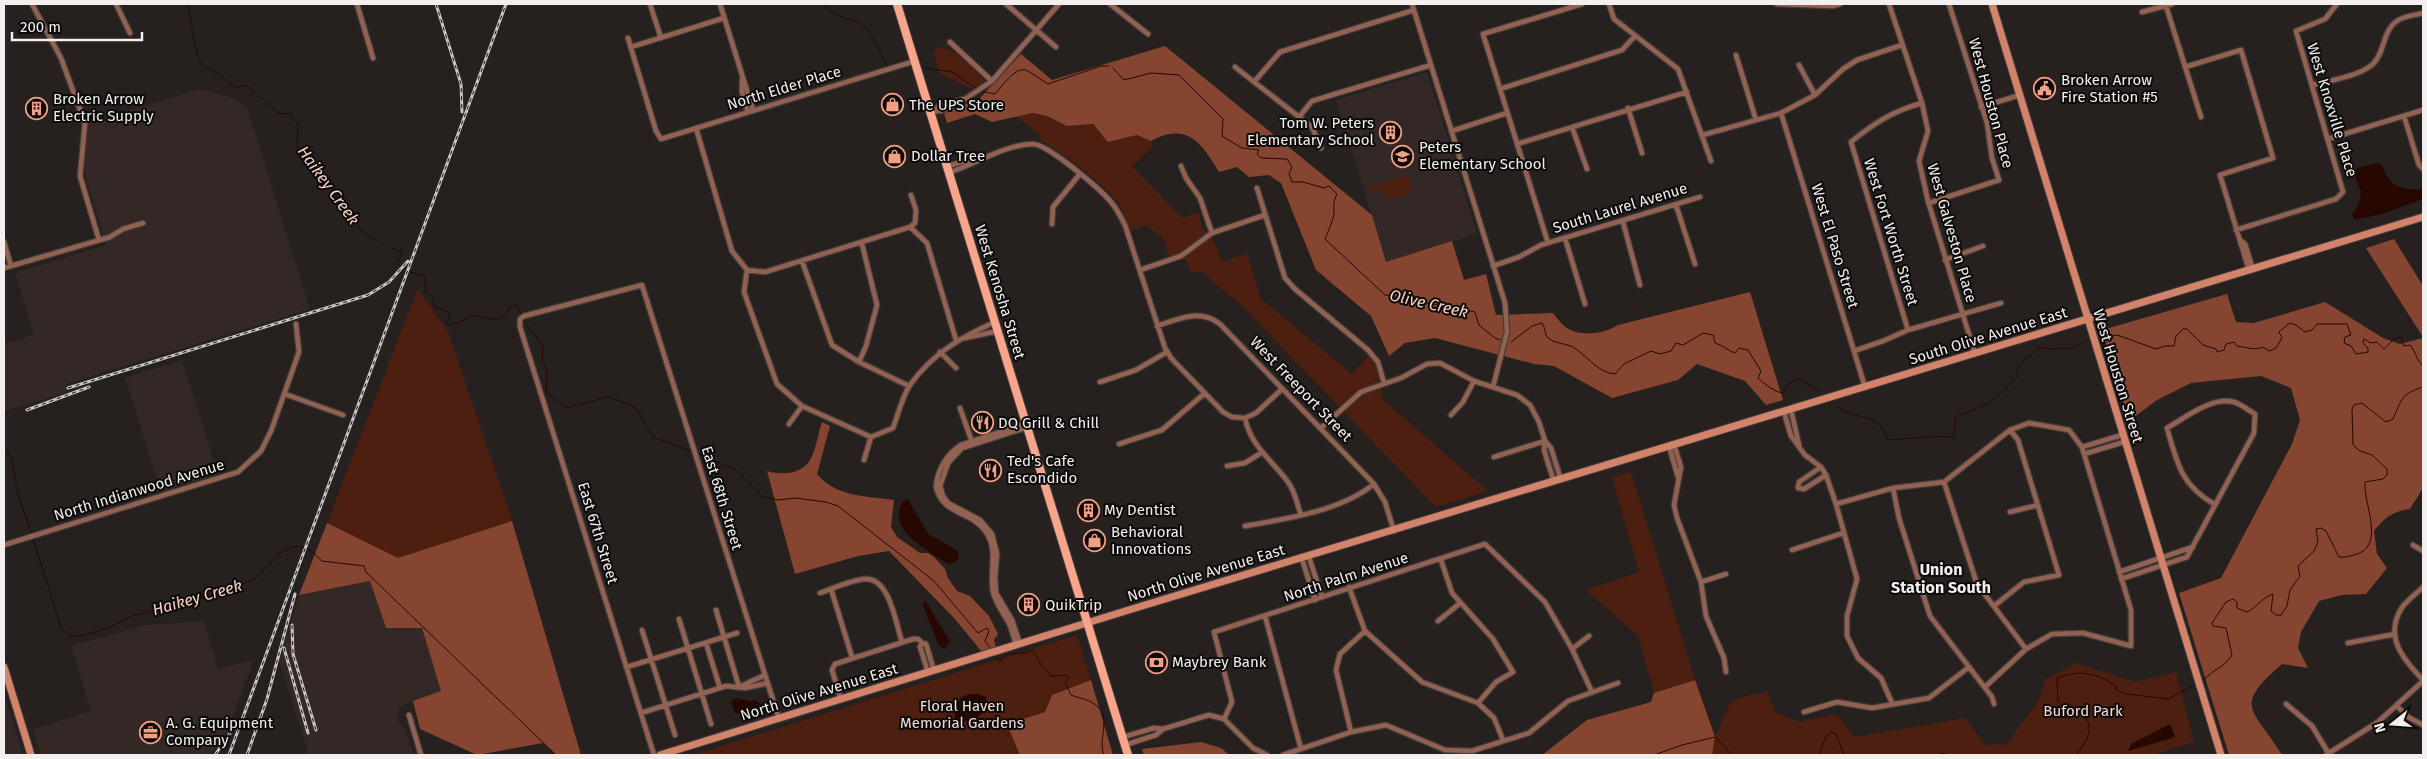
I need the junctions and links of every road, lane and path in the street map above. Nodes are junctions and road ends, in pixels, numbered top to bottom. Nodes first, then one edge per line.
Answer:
1 (32, 4) edge
2 (116, 4) edge
3 (357, 4) edge
4 (650, 4) edge
5 (720, 4) edge
6 (897, 4) edge
7 (1006, 4) edge
8 (1059, 4) edge
9 (1110, 4) edge
10 (1412, 4) edge
11 (1582, 4) edge
12 (1609, 4) edge
13 (1777, 4) edge
14 (1840, 4) edge
15 (1889, 4) edge
16 (1949, 4) edge
17 (1992, 4) edge
18 (2172, 4) edge
19 (2337, 4) edge
20 (2166, 6) junction
21 (1414, 10) junction
22 (2142, 12) dead end
23 (2423, 13) edge
24 (724, 18) junction
25 (1037, 30) junction
26 (130, 33) dead end
27 (1148, 34) dead end
28 (1635, 36) junction
29 (628, 38) dead end
30 (661, 38) junction
31 (950, 42) dead end
32 (1902, 44) junction
33 (1056, 47) dead end
34 (631, 48) junction
35 (1736, 55) dead end
36 (373, 58) dead end
37 (915, 61) junction
38 (1431, 65) junction
39 (1799, 65) dead end
40 (1235, 67) dead end
41 (2185, 67) junction
42 (992, 81) junction
43 (1254, 82) junction
44 (2312, 86) junction
45 (1500, 89) junction
46 (1687, 92) junction
47 (1815, 95) junction
48 (2020, 96) junction
49 (1922, 103) junction
50 (1981, 107) junction
51 (1628, 108) junction
52 (2423, 110) edge
53 (751, 111) junction
54 (931, 112) junction
55 (1781, 112) junction
56 (1507, 113) junction
57 (2404, 116) junction
58 (1299, 117) junction
59 (2201, 117) dead end
60 (1756, 120) junction
61 (1572, 127) junction
62 (696, 128) junction
63 (1452, 131) junction
64 (1703, 135) junction
65 (2328, 139) junction
66 (1517, 144) junction
67 (1321, 148) dead end
68 (1642, 153) dead end
69 (1711, 161) dead end
70 (1181, 166) dead end
71 (948, 169) junction
72 (1586, 169) dead end
73 (2423, 169) edge
74 (1079, 175) junction
75 (1257, 188) dead end
76 (911, 195) dead end
77 (1700, 197) dead end
78 (1929, 203) junction
79 (1676, 205) junction
80 (1266, 216) junction
81 (2423, 217) edge
82 (1623, 222) junction
83 (143, 223) dead end
84 (1052, 224) dead end
85 (910, 227) junction
86 (2236, 230) junction
87 (1212, 232) junction
88 (1565, 238) junction
89 (99, 240) junction
90 (4, 242) edge
91 (1548, 243) junction
92 (862, 244) junction
93 (1983, 246) dead end
94 (1945, 260) junction
95 (802, 261) junction
96 (1695, 264) dead end
97 (11, 266) junction
98 (1493, 266) junction
99 (4, 268) edge
100 (747, 270) junction
101 (1140, 270) junction
102 (2251, 270) junction
103 (1640, 285) dead end
104 (2001, 303) dead end
105 (1586, 304) dead end
106 (1962, 313) junction
107 (520, 319) joint
108 (2086, 320) junction
109 (995, 322) junction
110 (296, 324) dead end
111 (1157, 326) junction
112 (1908, 330) junction
113 (998, 331) junction
114 (956, 340) junction
115 (1854, 351) junction
116 (940, 352) junction
117 (1167, 352) junction
118 (1975, 354) junction
119 (859, 362) junction
120 (956, 368) dead end
121 (1100, 382) dead end
122 (1474, 382) junction
123 (1384, 383) junction
124 (909, 386) junction
125 (1493, 387) junction
126 (1865, 387) junction
127 (1282, 389) junction
128 (1205, 393) junction
129 (285, 394) junction
130 (802, 406) junction
131 (960, 408) dead end
132 (1788, 411) junction
133 (343, 415) dead end
134 (1451, 415) dead end
135 (1245, 418) junction
136 (789, 424) dead end
137 (1027, 425) junction
138 (1320, 428) junction
139 (2010, 430) junction
140 (871, 437) junction
141 (2123, 438) junction
142 (1545, 441) junction
143 (972, 442) junction
144 (1119, 444) dead end
145 (1672, 446) junction
146 (2082, 448) junction
147 (1261, 452) junction
148 (2084, 454) junction
149 (1494, 457) dead end
150 (864, 460) dead end
151 (1227, 466) dead end
152 (1821, 467) junction
153 (1826, 475) junction
154 (1557, 481) junction
155 (1944, 482) junction
156 (1374, 484) junction
157 (1894, 488) junction
158 (1836, 504) junction
159 (2214, 504) junction
160 (2038, 505) junction
161 (2010, 512) dead end
162 (1301, 515) junction
163 (1245, 526) dead end
164 (1394, 531) junction
165 (1843, 532) junction
166 (4, 545) edge
167 (2413, 545) dead end
168 (2193, 546) junction
169 (1792, 550) dead end
170 (2423, 551) edge
171 (1306, 558) junction
172 (1441, 560) junction
173 (2161, 562) junction
174 (2119, 572) junction
175 (1726, 574) dead end
176 (2121, 578) junction
177 (1701, 582) junction
178 (1349, 587) junction
179 (2423, 587) edge
180 (831, 589) junction
181 (820, 593) dead end
182 (1322, 597) junction
183 (1315, 600) junction
184 (1460, 604) junction
185 (1994, 606) junction
186 (716, 610) dead end
187 (1265, 616) junction
188 (679, 619) dead end
189 (1438, 621) dead end
190 (1088, 623) junction
191 (642, 630) dead end
192 (1365, 631) junction
193 (737, 633) dead end
194 (2395, 634) junction
195 (1589, 636) dead end
196 (724, 637) junction
197 (706, 642) junction
198 (902, 642) junction
199 (922, 643) junction
200 (2348, 643) dead end
201 (1018, 645) junction
202 (688, 648) junction
203 (1572, 649) junction
204 (2026, 649) junction
205 (929, 653) junction
206 (923, 655) junction
207 (852, 658) junction
208 (652, 660) junction
209 (4, 667) edge
210 (626, 667) junction
211 (1969, 667) junction
212 (931, 672) junction
213 (1726, 672) dead end
214 (765, 676) junction
215 (2423, 680) edge
216 (768, 683) junction
217 (1618, 683) dead end
218 (739, 687) junction
219 (1985, 687) junction
220 (720, 688) junction
221 (1592, 692) junction
222 (702, 693) junction
223 (841, 700) junction
224 (1478, 703) junction
225 (666, 704) junction
226 (1892, 704) junction
227 (1994, 704) dead end
228 (2286, 704) dead end
229 (2397, 706) junction
230 (1804, 712) dead end
231 (641, 713) junction
232 (408, 715) dead end
233 (779, 719) junction
234 (1224, 719) junction
235 (711, 724) dead end
236 (2423, 725) edge
237 (1164, 728) junction
238 (1351, 732) junction
239 (675, 735) dead end
240 (1503, 740) junction
241 (1124, 741) junction
242 (1301, 749) junction
243 (1444, 753) edge
244 (2327, 754) edge
245 (31, 755) edge
246 (421, 755) edge
247 (654, 755) edge
248 (660, 755) edge
249 (1128, 755) edge
250 (1267, 755) edge
251 (1283, 755) edge
252 (2220, 755) edge

1 - 89 street
2 - 26 street
3 - 36 street
4 - 30 street
5 - 24 street
6 - 37 main road, West Kenosha Street
7 - 25 street
8 - 25 street
9 - 27 street
10 - 21 street
11 - 45 street
12 - 28 street
13 - 14 street
15 - 32 street, West Galveston Place
16 - 50 street, West Houston Place
17 - 48 street, West Houston Street
18 - 20 street
19 - 44 street, West Knoxville Place
20 - 22 street
20 - 41 street
21 - 38 street
21 - 43 street
23 - 44 street
24 - 30 street
24 - 53 street
25 - 33 street
25 - 42 street
28 - 45 street
28 - 46 street
29 - 34 street
30 - 34 street
31 - 42 street
32 - 47 street
32 - 49 street, West Galveston Place
34 - 62 street, North Elder Place
35 - 60 street
37 - 53 street, North Elder Place
37 - 54 main road, West Kenosha Street
38 - 58 street
38 - 63 street
39 - 47 street
40 - 43 street
41 - 59 street
41 - 86 street
42 - 54 street
43 - 58 street
44 - 65 street, West Knoxville Place
45 - 56 street
46 - 51 street
46 - 64 street
47 - 55 street
48 - 50 street
48 - 108 street, West Houston Street
49 - 78 street, West Galveston Place
49 - 112 street, West Fort Worth Street
50 - 78 street, West Houston Place
51 - 61 street
51 - 68 street
52 - 57 street
53 - 62 street, North Elder Place
54 - 71 main road, West Kenosha Street
55 - 60 street
55 - 115 street, West El Paso Street
56 - 63 street
56 - 66 street
57 - 65 street
57 - 73 street
58 - 67 street
60 - 64 street
61 - 66 street
61 - 72 street
62 - 100 street
63 - 98 street
64 - 69 street
65 - 86 street, West Knoxville Place
66 - 91 street
70 - 87 street
71 - 74 street
71 - 109 main road, West Kenosha Street
74 - 84 street
74 - 101 street
75 - 80 street
76 - 85 street
77 - 79 street, South Laurel Avenue
78 - 94 street, West Galveston Place
79 - 82 street, South Laurel Avenue
79 - 96 street
80 - 87 street
80 - 123 street
81 - 102 street, South Olive Avenue East
82 - 88 street, South Laurel Avenue
82 - 103 street
83 - 89 street
85 - 92 street
85 - 114 street
86 - 102 street
87 - 101 street
88 - 91 street, South Laurel Avenue
88 - 105 street
89 - 97 street
90 - 97 street
91 - 98 street, South Laurel Avenue
92 - 95 street
92 - 119 street
93 - 94 street
94 - 106 street, West Galveston Place
95 - 100 street
95 - 119 street
97 - 99 street
98 - 125 street
100 - 130 street
101 - 111 street
102 - 108 street, South Olive Avenue East
104 - 106 street
106 - 112 street
106 - 118 street, West Galveston Place
107 - 210 street, East 67th Street
107 - 214 street, East 68th Street
108 - 118 street, South Olive Avenue East
108 - 141 street, West Houston Street
109 - 113 main road, West Kenosha Street
109 - 114 street
110 - 129 street, North Indianwood Avenue
111 - 117 street
111 - 127 street, West Freeport Street
112 - 115 street
113 - 114 street
113 - 137 main road, West Kenosha Street
114 - 116 street
115 - 126 street, West El Paso Street
116 - 120 street
116 - 124 street
117 - 121 street
117 - 128 street
118 - 126 street, South Olive Avenue East
119 - 124 street
122 - 123 street
122 - 125 street
122 - 134 street
123 - 138 street
124 - 140 street
125 - 142 street
126 - 132 street, South Olive Avenue East
127 - 135 street
127 - 138 street, West Freeport Street
128 - 135 street
128 - 144 street
129 - 133 street
129 - 166 street, North Indianwood Avenue
130 - 136 street
130 - 140 street
131 - 143 street
132 - 145 street, South Olive Avenue East
132 - 152 street
135 - 147 street
137 - 143 street
137 - 190 main road, West Kenosha Street
138 - 156 street, West Freeport Street
139 - 146 street
139 - 155 street
139 - 160 street
140 - 150 street
141 - 146 street
141 - 148 street
141 - 173 street, West Houston Street
142 - 149 street
142 - 154 street
143 - 201 street
145 - 154 street, South Olive Avenue East
145 - 177 street
146 - 148 street
147 - 151 street
147 - 162 street
148 - 174 street
152 - 153 street
152 - 153 street
153 - 158 street
154 - 164 street, North Olive Avenue East
155 - 157 street
155 - 185 street
156 - 162 street
156 - 164 street, West Freeport Street
157 - 158 street
157 - 211 street
158 - 165 street
159 - 159 street
159 - 168 street
160 - 161 street
160 - 185 street
162 - 163 street
164 - 171 street, North Olive Avenue East
165 - 169 street
165 - 226 street
167 - 170 street
168 - 173 street
168 - 173 street
171 - 182 street
171 - 183 street
171 - 190 street, North Olive Avenue East
172 - 178 street, North Palm Avenue
172 - 184 street
172 - 203 street, North Palm Avenue
173 - 174 street
173 - 176 street
173 - 252 street, West Houston Street
174 - 176 street
175 - 177 street
176 - 204 street
177 - 213 street
178 - 182 street, North Palm Avenue
178 - 192 street
179 - 194 street
180 - 181 street
180 - 198 street
180 - 207 street
182 - 183 street, North Palm Avenue
183 - 187 street, North Palm Avenue
184 - 189 street
184 - 224 street
185 - 204 street
186 - 196 street
187 - 234 street, North Palm Avenue
187 - 242 street
188 - 202 street
190 - 201 street, North Olive Avenue East
190 - 241 main road, West Kenosha Street
191 - 208 street
192 - 224 street
192 - 238 street
193 - 196 street
194 - 200 street
194 - 215 street
195 - 203 street
196 - 197 street
196 - 218 street
197 - 202 street
197 - 220 street
198 - 199 street
198 - 207 street
199 - 205 street
199 - 206 street
201 - 212 street, North Olive Avenue East
202 - 208 street
202 - 222 street
203 - 221 street
204 - 219 street
205 - 206 street
205 - 212 street
206 - 212 street
207 - 223 street
208 - 210 street
208 - 225 street
209 - 245 street
210 - 231 street, East 67th Street
211 - 219 street
211 - 226 street
212 - 223 street, North Olive Avenue East
214 - 216 street, East 68th Street
214 - 218 street
215 - 229 street
216 - 218 street
216 - 233 street, East 68th Street
217 - 221 street
218 - 220 street
219 - 227 street
220 - 222 street
221 - 240 street
222 - 225 street
222 - 235 street
223 - 233 street, North Olive Avenue East
224 - 240 street
225 - 231 street
225 - 239 street
226 - 230 street
228 - 244 street
229 - 236 street
229 - 244 street
231 - 247 street, East 67th Street
232 - 246 street
233 - 248 street, North Olive Avenue East
234 - 237 street
234 - 250 street
237 - 241 street
237 - 241 street
238 - 242 street
238 - 243 street
240 - 243 street
241 - 249 main road, West Kenosha Street
242 - 251 street

